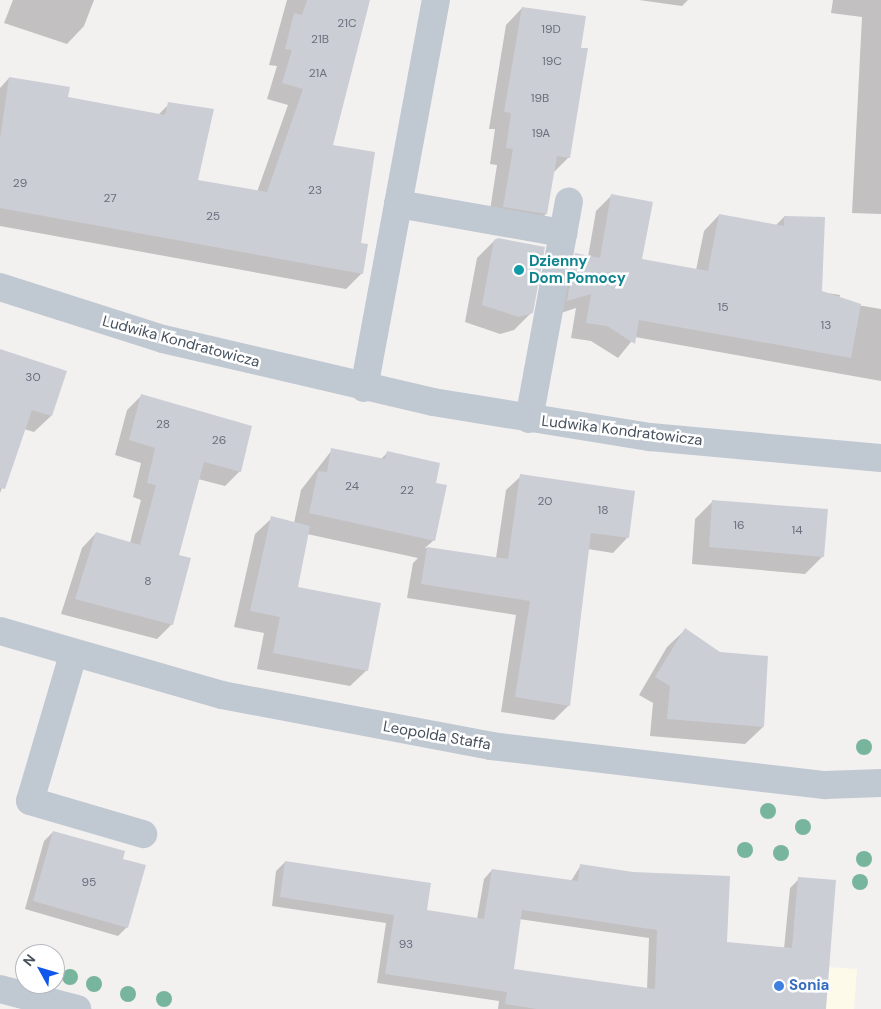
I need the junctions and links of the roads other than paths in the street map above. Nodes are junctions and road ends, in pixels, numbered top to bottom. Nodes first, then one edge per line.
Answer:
1 (436, 0) edge
2 (569, 202) dead end
3 (398, 204) junction
4 (563, 233) junction
5 (0, 287) edge
6 (364, 388) junction
7 (528, 419) junction
8 (881, 458) edge
9 (0, 631) edge
10 (73, 655) junction
11 (881, 791) edge
12 (144, 834) dead end
13 (0, 989) edge
14 (77, 1009) edge

1 - 3 street
2 - 4 street
3 - 4 street
3 - 6 street
4 - 7 street
5 - 6 street, Ludwika Kondratowicza
6 - 7 street, Ludwika Kondratowicza
7 - 8 street, Ludwika Kondratowicza
9 - 10 street, Leopolda Staffa
10 - 11 street, Leopolda Staffa
10 - 12 street
13 - 14 street

